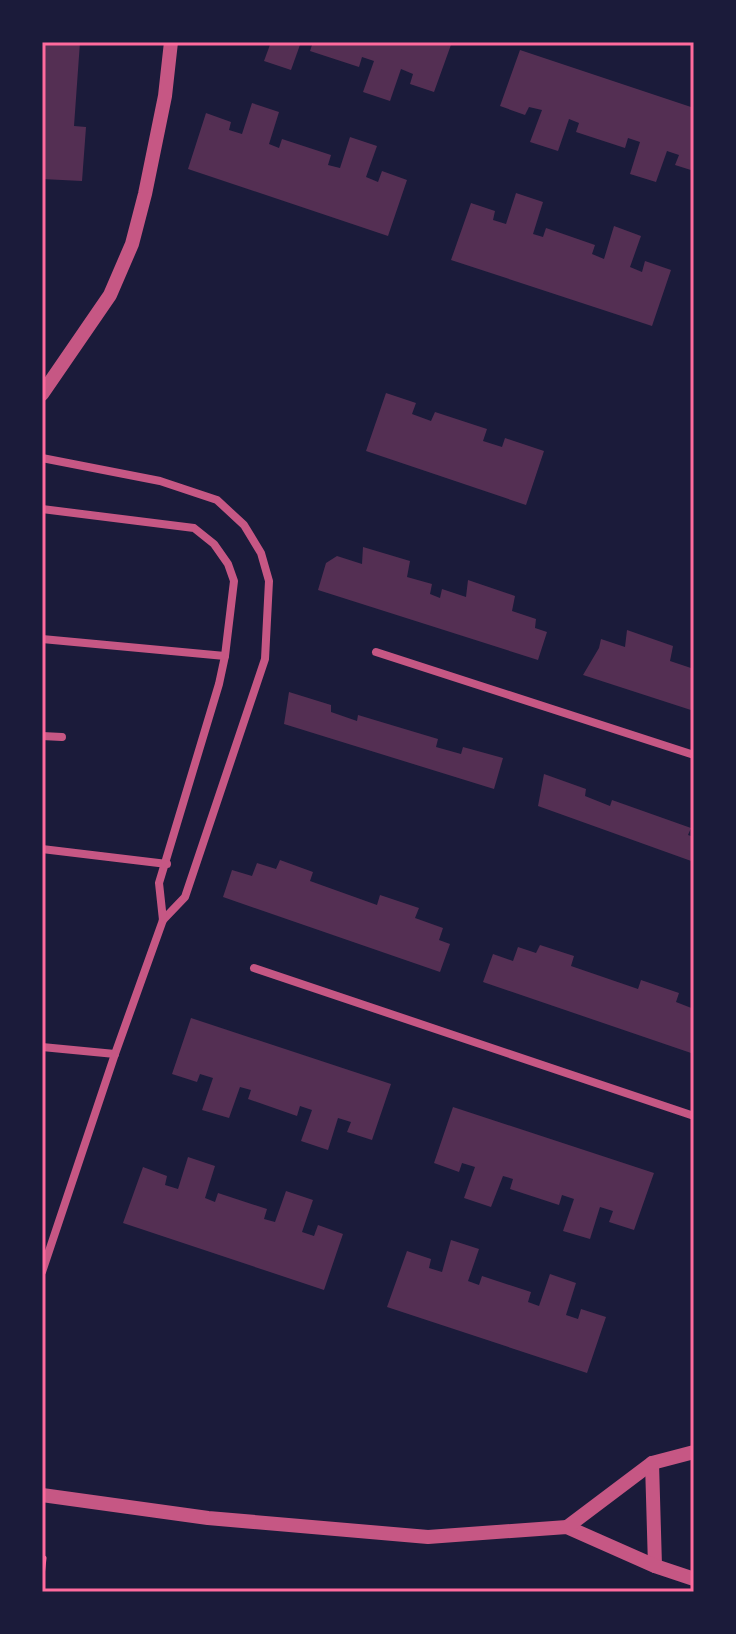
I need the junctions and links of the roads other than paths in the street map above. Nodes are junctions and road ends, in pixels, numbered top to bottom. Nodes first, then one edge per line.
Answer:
1 (171, 42) edge
2 (42, 394) edge
3 (42, 458) edge
4 (42, 509) edge
5 (42, 639) edge
6 (376, 652) dead end
7 (225, 656) junction
8 (42, 736) edge
9 (62, 737) dead end
10 (694, 755) edge
11 (42, 849) edge
12 (167, 864) junction
13 (163, 920) junction
14 (254, 968) dead end
15 (42, 1047) edge
16 (115, 1054) junction
17 (694, 1116) edge
18 (43, 1269) edge
19 (694, 1452) edge
20 (652, 1463) junction
21 (42, 1495) edge
22 (567, 1527) junction
23 (655, 1566) junction
24 (694, 1579) edge

1 - 2 street
3 - 13 street
4 - 7 street
5 - 7 street
6 - 10 street
7 - 12 street
8 - 9 street
11 - 12 street
12 - 13 street
13 - 16 street
14 - 17 street
15 - 16 street
16 - 18 street
19 - 20 street
20 - 22 street
20 - 23 street
21 - 22 street
22 - 23 street
23 - 24 street

